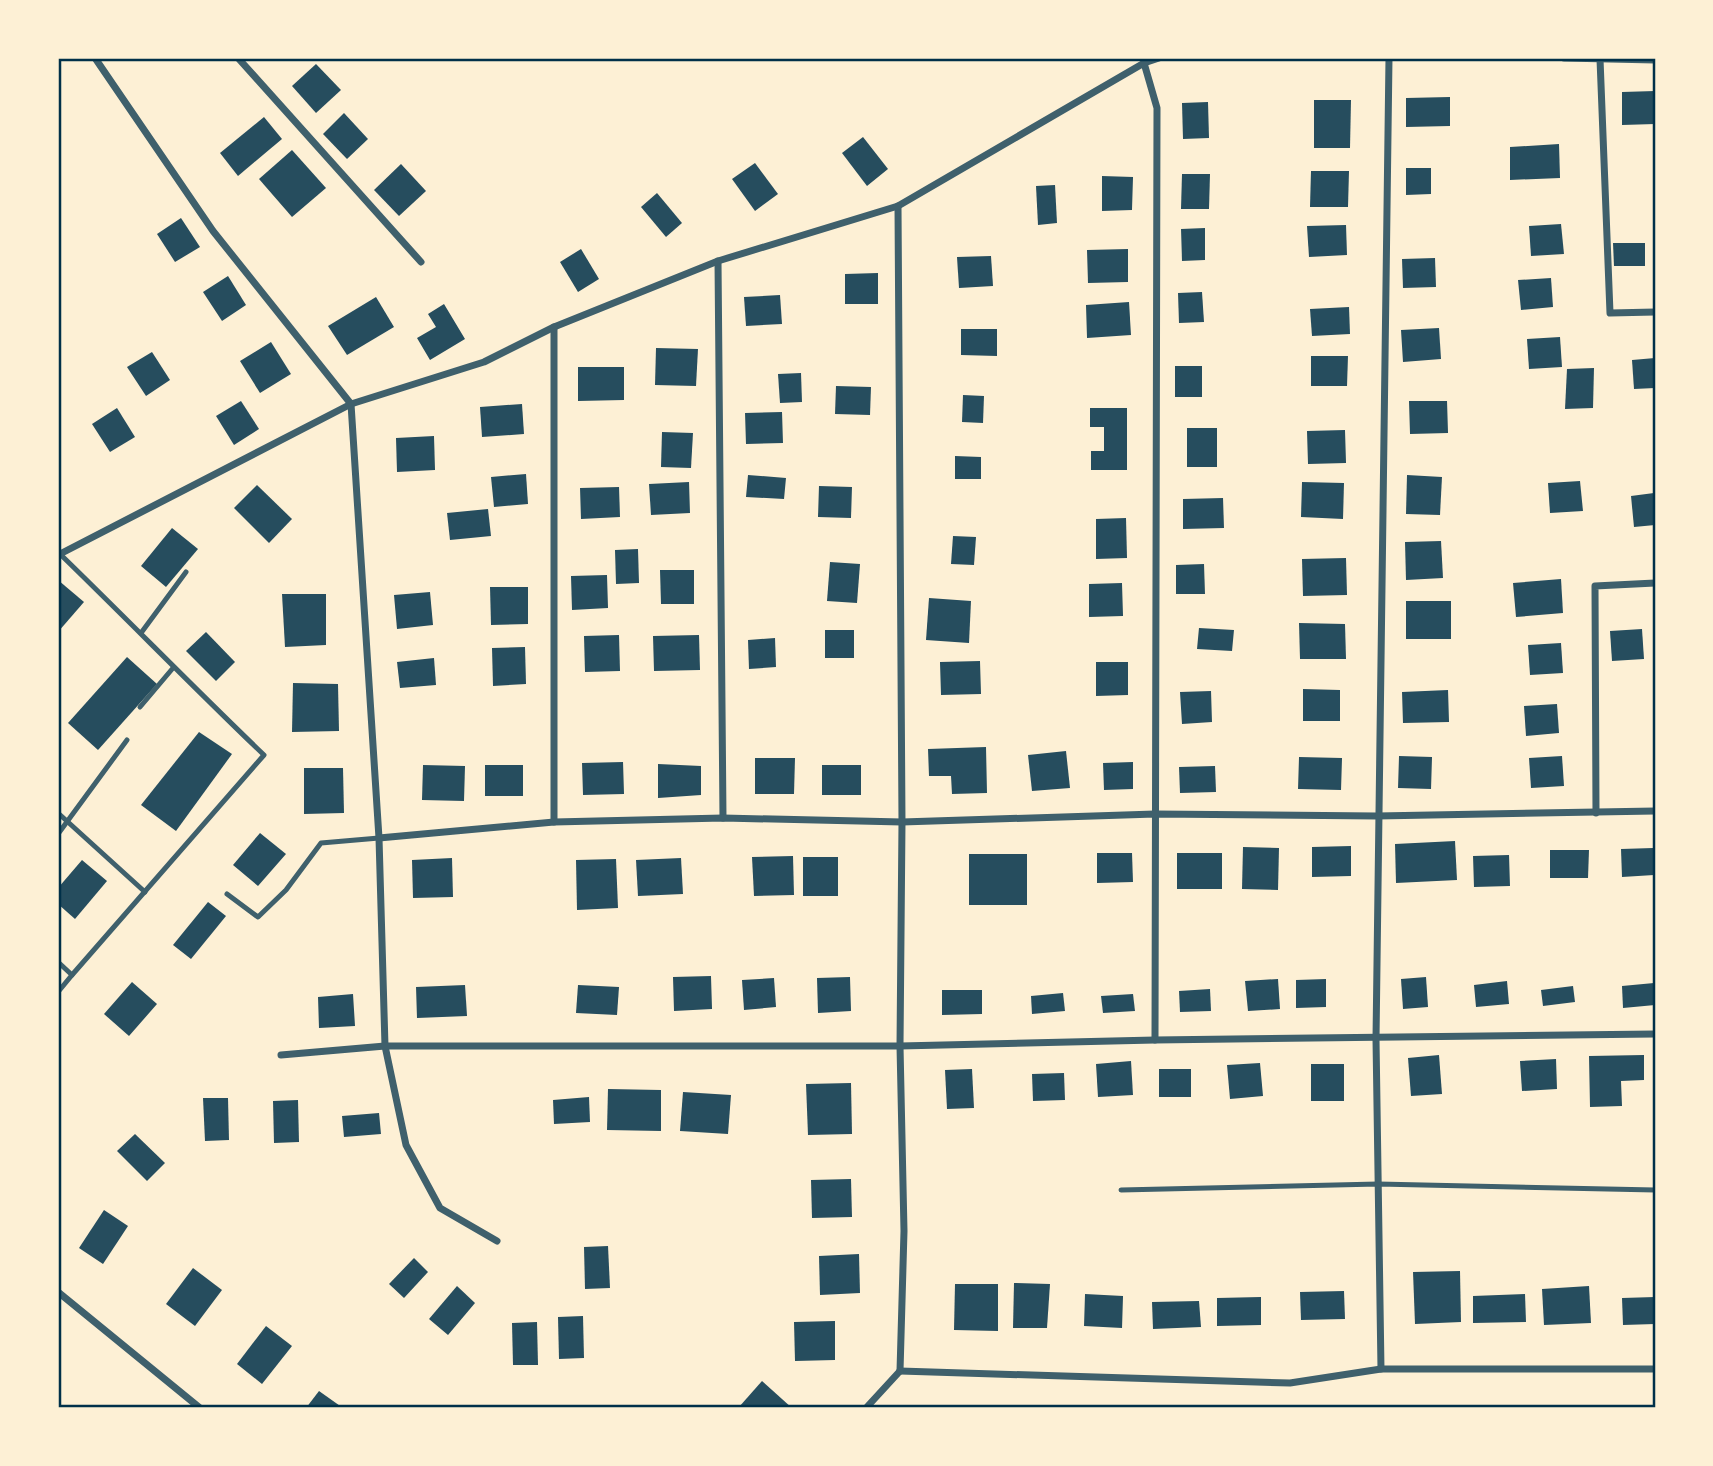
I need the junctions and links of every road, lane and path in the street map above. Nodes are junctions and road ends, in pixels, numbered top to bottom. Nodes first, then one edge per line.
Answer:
1 (95, 58) edge
2 (239, 58) edge
3 (1159, 58) edge
4 (1389, 58) edge
5 (1564, 58) edge
6 (1600, 59) edge
7 (1144, 60) edge
8 (1655, 60) edge
9 (898, 206) junction
10 (718, 261) junction
11 (421, 262) dead end
12 (1655, 312) edge
13 (554, 327) junction
14 (351, 404) junction
15 (59, 555) edge
16 (186, 572) dead end
17 (1655, 583) edge
18 (141, 633) junction
19 (173, 668) junction
20 (140, 707) dead end
21 (127, 740) dead end
22 (1655, 811) edge
23 (58, 813) edge
24 (1596, 813) junction
25 (1155, 814) junction
26 (1377, 816) junction
27 (723, 818) junction
28 (68, 821) junction
29 (554, 821) junction
30 (902, 822) junction
31 (58, 834) edge
32 (379, 838) junction
33 (145, 892) junction
34 (227, 894) dead end
35 (58, 962) edge
36 (72, 975) junction
37 (58, 992) edge
38 (1655, 1034) edge
39 (1376, 1039) junction
40 (1155, 1040) junction
41 (385, 1046) junction
42 (900, 1046) junction
43 (281, 1055) dead end
44 (1378, 1184) junction
45 (1121, 1190) dead end
46 (1655, 1190) edge
47 (497, 1241) dead end
48 (58, 1292) edge
49 (1381, 1368) junction
50 (1655, 1369) edge
51 (900, 1371) junction
52 (200, 1408) edge
53 (866, 1408) edge

1 - 14 street
2 - 11 street
3 - 7 street
4 - 26 street
5 - 6 street
6 - 8 street
6 - 12 street
7 - 9 street
7 - 25 street
9 - 10 street
9 - 30 street
10 - 13 street
10 - 27 street
13 - 14 street
13 - 29 street
14 - 15 street
14 - 32 street
15 - 18 lane
16 - 18 lane
17 - 24 street
18 - 19 lane
19 - 20 lane
19 - 33 lane
21 - 28 lane
22 - 24 street
23 - 28 lane
24 - 26 street
25 - 26 street
25 - 30 street
25 - 40 street
26 - 39 street
27 - 29 street
27 - 30 street
28 - 31 lane
28 - 33 lane
29 - 32 street
30 - 42 street
32 - 34 lane
32 - 41 street
33 - 36 lane
35 - 36 lane
36 - 37 lane
38 - 39 street
39 - 40 street
39 - 44 street
40 - 42 street
41 - 42 street
41 - 43 street
41 - 47 street
42 - 51 street
44 - 45 lane
44 - 46 lane
44 - 49 street
48 - 52 street
49 - 50 street
49 - 51 street
51 - 53 street

